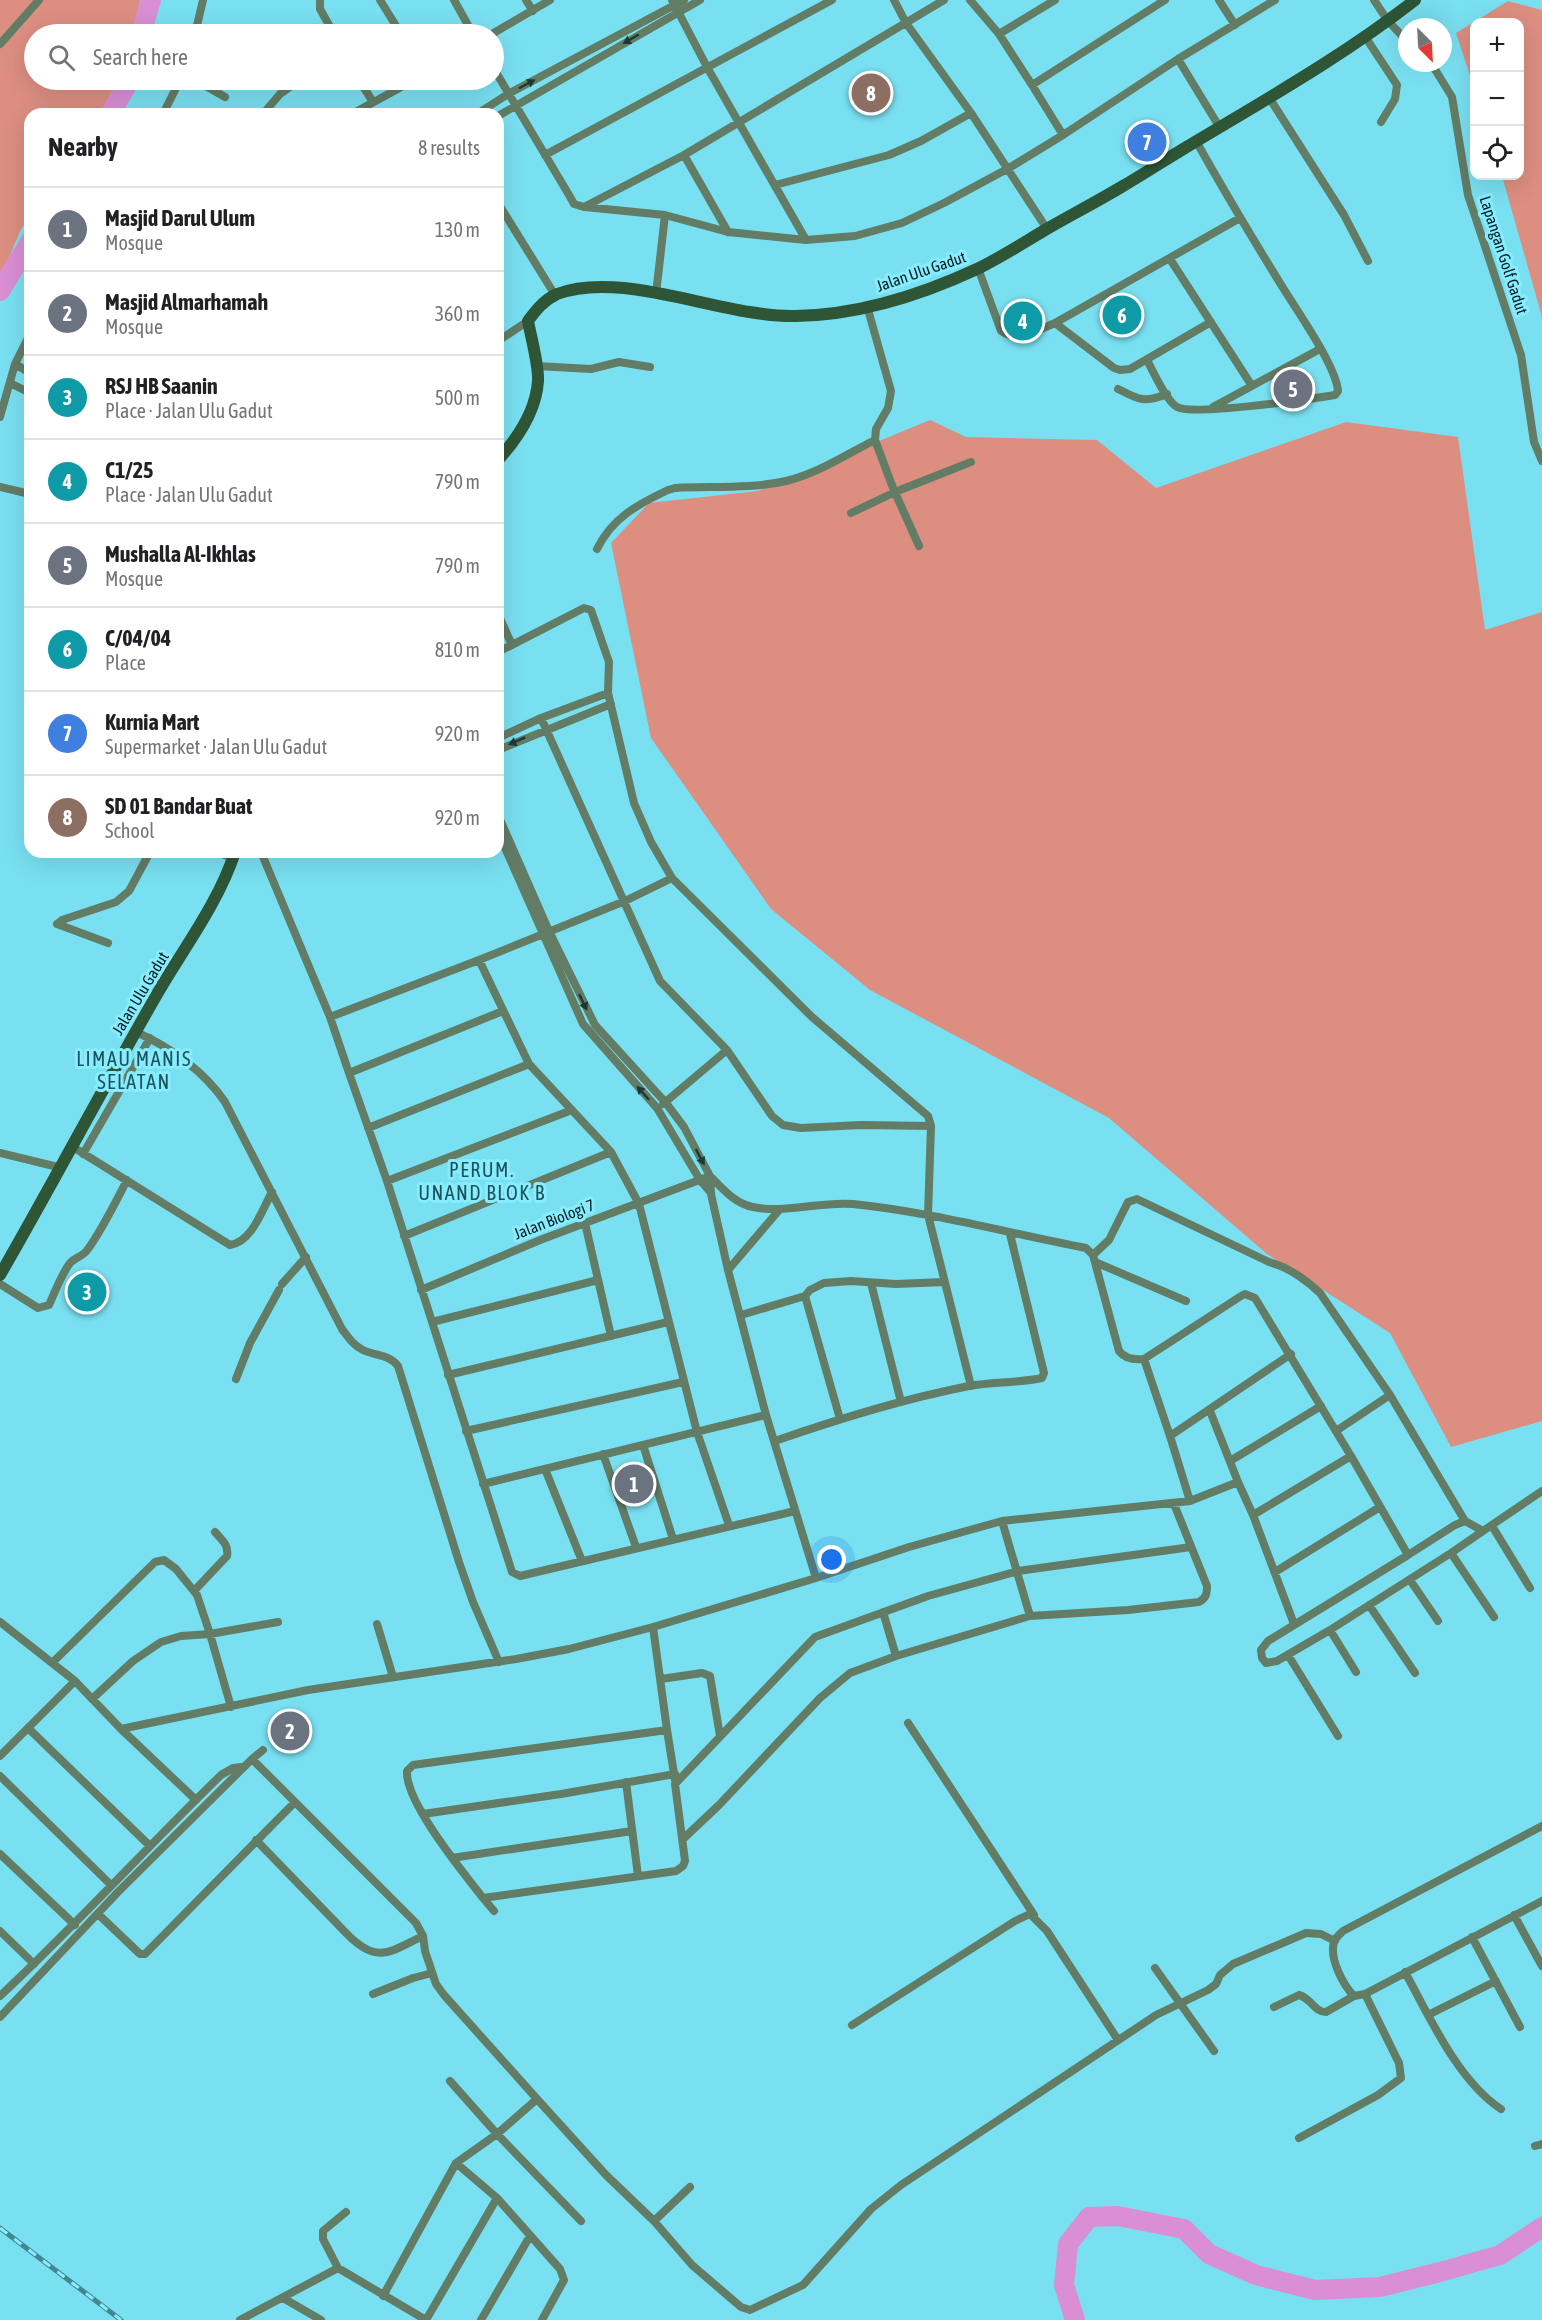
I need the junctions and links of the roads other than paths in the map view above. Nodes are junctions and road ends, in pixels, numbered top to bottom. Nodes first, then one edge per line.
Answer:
1 (39, 0) edge
2 (203, 0) edge
3 (320, 0) edge
4 (380, 0) edge
5 (454, 0) edge
6 (526, 0) edge
7 (550, 0) edge
8 (684, 0) edge
9 (700, 0) edge
10 (832, 0) edge
11 (894, 0) edge
12 (944, 0) edge
13 (970, 0) edge
14 (1056, 0) edge
15 (1146, 0) edge
16 (1165, 0) edge
17 (1219, 0) edge
18 (1275, 0) edge
19 (1374, 0) edge
20 (1415, 0) edge
21 (675, 6) edge
22 (1151, 9) junction
23 (532, 11) junction
24 (1388, 21) junction
25 (906, 23) junction
26 (197, 24) edge
27 (328, 24) edge
28 (395, 24) edge
29 (467, 24) edge
30 (1235, 25) junction
31 (504, 27) edge
32 (1398, 32) edge
33 (999, 34) junction
34 (1366, 38) junction
35 (0, 44) edge
36 (1178, 59) junction
37 (707, 67) junction
38 (1437, 72) edge
39 (1032, 85) junction
40 (504, 87) edge
41 (175, 90) edge
42 (213, 90) edge
43 (286, 90) edge
44 (365, 90) edge
45 (395, 90) edge
46 (508, 94) junction
47 (225, 97) dead end
48 (1270, 99) junction
49 (373, 102) junction
50 (514, 106) junction
51 (166, 108) edge
52 (268, 108) edge
53 (362, 108) edge
54 (486, 108) edge
55 (504, 112) edge
56 (971, 113) junction
57 (739, 122) junction
58 (1381, 122) dead end
59 (1220, 128) junction
60 (1063, 135) junction
61 (1196, 141) junction
62 (545, 155) junction
63 (684, 155) junction
64 (1009, 168) junction
65 (775, 185) junction
66 (584, 207) junction
67 (504, 214) edge
68 (665, 215) junction
69 (1240, 218) junction
70 (1047, 229) junction
71 (728, 232) junction
72 (806, 240) junction
73 (1170, 259) junction
74 (1368, 261) dead end
75 (978, 268) junction
76 (656, 294) junction
77 (555, 295) junction
78 (867, 306) junction
79 (528, 321) junction
80 (1211, 322) junction
81 (1055, 323) junction
82 (504, 337) edge
83 (24, 346) edge
84 (1320, 349) junction
85 (1147, 360) junction
86 (15, 364) junction
87 (536, 366) junction
88 (650, 367) dead end
89 (24, 370) edge
90 (10, 383) junction
91 (1252, 386) junction
92 (1118, 388) dead end
93 (24, 390) edge
94 (1167, 394) junction
95 (1207, 410) junction
96 (0, 417) edge
97 (875, 440) junction
98 (504, 453) edge
99 (1542, 460) edge
100 (970, 462) dead end
101 (0, 487) edge
102 (895, 492) junction
103 (24, 493) edge
104 (850, 513) dead end
105 (919, 546) dead end
106 (597, 549) dead end
107 (504, 627) edge
108 (512, 645) junction
109 (504, 649) edge
110 (608, 693) junction
111 (611, 705) junction
112 (541, 718) junction
113 (546, 729) junction
114 (504, 735) edge
115 (504, 747) edge
116 (504, 830) edge
117 (504, 844) edge
118 (147, 858) edge
119 (232, 858) edge
120 (264, 858) edge
121 (672, 878) junction
122 (625, 901) junction
123 (546, 932) junction
124 (108, 943) dead end
125 (479, 960) junction
126 (503, 1011) junction
127 (330, 1017) junction
128 (136, 1032) junction
129 (150, 1038) junction
130 (727, 1050) junction
131 (529, 1064) junction
132 (349, 1073) junction
133 (666, 1102) junction
134 (657, 1108) junction
135 (572, 1110) junction
136 (931, 1126) junction
137 (368, 1128) junction
138 (78, 1151) junction
139 (611, 1152) junction
140 (0, 1153) edge
141 (62, 1168) junction
142 (710, 1176) junction
143 (127, 1180) junction
144 (700, 1180) junction
145 (387, 1181) junction
146 (272, 1192) junction
147 (711, 1194) junction
148 (639, 1204) junction
149 (780, 1209) junction
150 (928, 1215) junction
151 (585, 1223) junction
152 (1010, 1234) junction
153 (404, 1236) junction
154 (306, 1257) junction
155 (1094, 1258) junction
156 (728, 1270) junction
157 (0, 1275) edge
158 (598, 1280) junction
159 (944, 1282) junction
160 (871, 1283) junction
161 (0, 1284) edge
162 (421, 1290) junction
163 (805, 1296) junction
164 (1186, 1301) dead end
165 (741, 1315) junction
166 (432, 1322) junction
167 (668, 1322) junction
168 (611, 1336) junction
169 (1291, 1354) junction
170 (1144, 1359) junction
171 (448, 1375) junction
172 (236, 1379) dead end
173 (683, 1382) junction
174 (970, 1386) junction
175 (1390, 1395) junction
176 (901, 1402) junction
177 (1321, 1406) junction
178 (1210, 1411) junction
179 (766, 1415) junction
180 (840, 1419) junction
181 (466, 1431) junction
182 (1336, 1431) junction
183 (697, 1432) junction
184 (1170, 1436) junction
185 (775, 1441) junction
186 (643, 1445) junction
187 (603, 1454) junction
188 (1351, 1456) junction
189 (1230, 1461) junction
190 (545, 1468) junction
191 (1238, 1482) junction
192 (483, 1484) junction
193 (1541, 1493) edge
194 (1190, 1501) junction
195 (1174, 1504) junction
196 (1380, 1507) junction
197 (795, 1511) junction
198 (1253, 1515) junction
199 (1002, 1521) junction
200 (1466, 1521) junction
201 (729, 1526) junction
202 (1492, 1526) junction
203 (1483, 1531) junction
204 (214, 1532) dead end
205 (673, 1539) junction
206 (636, 1547) junction
207 (1191, 1547) junction
208 (1451, 1553) junction
209 (1408, 1555) junction
210 (582, 1561) junction
211 (1018, 1571) junction
212 (1275, 1572) junction
213 (816, 1578) junction
214 (1410, 1580) junction
215 (1530, 1588) dead end
216 (194, 1591) junction
217 (1369, 1605) junction
218 (883, 1612) junction
219 (1030, 1616) junction
220 (1494, 1617) dead end
221 (1438, 1621) dead end
222 (0, 1622) edge
223 (278, 1622) dead end
224 (376, 1624) dead end
225 (1294, 1624) junction
226 (653, 1627) junction
227 (1330, 1630) junction
228 (210, 1634) junction
229 (1288, 1655) junction
230 (896, 1656) junction
231 (53, 1662) junction
232 (499, 1662) junction
233 (1356, 1672) dead end
234 (1414, 1673) dead end
235 (393, 1677) junction
236 (661, 1679) junction
237 (75, 1681) junction
238 (92, 1699) junction
239 (231, 1707) junction
240 (908, 1723) dead end
241 (28, 1728) junction
242 (121, 1729) junction
243 (667, 1730) junction
244 (720, 1736) junction
245 (1338, 1736) dead end
246 (263, 1750) dead end
247 (0, 1756) edge
248 (252, 1759) junction
249 (242, 1767) junction
250 (675, 1774) junction
251 (0, 1776) edge
252 (626, 1782) junction
253 (675, 1784) junction
254 (195, 1800) junction
255 (295, 1802) junction
256 (423, 1814) junction
257 (1542, 1826) edge
258 (632, 1831) junction
259 (683, 1839) junction
260 (256, 1840) junction
261 (150, 1846) junction
262 (0, 1854) edge
263 (452, 1858) junction
264 (638, 1876) junction
265 (111, 1885) junction
266 (483, 1898) junction
267 (1542, 1901) edge
268 (494, 1911) dead end
269 (98, 1914) junction
270 (1034, 1915) junction
271 (1514, 1915) junction
272 (75, 1925) junction
273 (0, 1930) edge
274 (423, 1936) junction
275 (1473, 1937) junction
276 (1335, 1941) junction
277 (34, 1964) junction
278 (1542, 1966) edge
279 (1155, 1968) dead end
280 (1405, 1972) junction
281 (432, 1973) junction
282 (1496, 1981) junction
283 (373, 1994) dead end
284 (1365, 1994) junction
285 (0, 1996) edge
286 (1354, 1996) junction
287 (1181, 2002) junction
288 (1274, 2007) dead end
289 (1428, 2015) junction
290 (0, 2017) edge
291 (852, 2025) dead end
292 (1520, 2027) dead end
293 (1118, 2040) junction
294 (1214, 2051) dead end
295 (450, 2081) dead end
296 (537, 2099) junction
297 (1501, 2109) dead end
298 (497, 2134) junction
299 (1299, 2138) dead end
300 (456, 2163) junction
301 (690, 2187) dead end
302 (497, 2198) junction
303 (346, 2212) dead end
304 (581, 2221) dead end
305 (654, 2221) junction
306 (530, 2236) junction
307 (338, 2268) junction
308 (383, 2296) junction
309 (283, 2298) junction
310 (240, 2320) edge
311 (321, 2320) edge
312 (426, 2320) edge
313 (481, 2320) edge
314 (542, 2320) edge

1 - 35 street
2 - 26 street
3 - 27 street
4 - 28 street
5 - 29 street
6 - 23 street
7 - 23 street
8 - 21 street
9 - 21 street
10 - 37 street
11 - 25 street
12 - 25 street
13 - 33 street
14 - 33 street
15 - 22 street
16 - 22 street
17 - 30 street
18 - 30 street
19 - 24 street
20 - 24 street, Jalan Ulu Gadut
21 - 37 street
46 -> 21 street
21 -> 50 street
22 - 39 street
23 - 31 street
24 - 32 street
24 - 34 street, Jalan Ulu Gadut
25 - 56 street
25 - 57 street
30 - 36 street
33 - 39 street
34 - 48 street, Jalan Ulu Gadut
34 - 58 street
36 - 59 street
36 - 60 street
37 - 57 street
37 - 62 street
38 - 99 street, Lapangan Golf Gadut
39 - 60 street
40 - 46 street
41 - 51 street
42 - 47 street
43 - 52 street
44 - 49 street
45 - 49 street
46 - 50 street
46 - 54 street
48 - 59 street, Jalan Ulu Gadut
48 - 74 street
49 - 53 street
50 - 55 street
50 - 62 street
56 - 64 street
56 - 65 street
57 - 63 street
57 - 65 street
59 - 61 street, Jalan Ulu Gadut
60 - 64 street
61 - 69 street
61 - 70 street, Jalan Ulu Gadut
62 - 66 street
63 - 66 street
63 - 71 street
64 - 70 street
64 - 72 street
65 - 72 street
66 - 68 street
67 - 77 street
68 - 71 street
68 - 76 street
69 - 73 street
69 - 84 street
70 - 75 street, Jalan Ulu Gadut
71 - 72 street
73 - 80 street
73 - 81 street
75 - 78 street, Jalan Ulu Gadut
75 - 81 street
76 - 77 street, Jalan Ulu Gadut
76 - 78 street, Jalan Ulu Gadut
77 - 79 street, Jalan Ulu Gadut
78 - 97 street
79 - 82 street
79 - 87 street
80 - 85 street
80 - 91 street
81 - 85 street
83 - 86 street
84 - 91 street
84 - 95 street
85 - 94 street
86 - 89 street
86 - 90 street
87 - 88 street
87 - 98 street
90 - 93 street
90 - 96 street
91 - 95 street
92 - 94 street
94 - 95 street
97 - 102 street
97 - 106 street
100 - 102 street
101 - 103 street
102 - 104 street
102 - 105 street
107 - 108 street
108 - 109 street
108 - 110 street
110 - 111 street
110 - 112 street
111 - 113 street
111 - 121 street
112 - 113 street
112 - 114 street
113 -> 115 street
113 - 122 street
116 - 123 street
117 - 123 street
118 - 124 street
119 - 128 street, Jalan Ulu Gadut
120 - 127 street
121 - 122 street
121 - 136 street
122 - 123 street
122 - 130 street
123 - 125 street
123 -> 133 street
134 -> 123 street
125 - 126 street
125 - 127 street
126 - 131 street
126 - 132 street
127 - 132 street
128 - 129 street
128 - 138 street, Jalan Ulu Gadut
129 - 138 street
129 - 146 street
130 - 133 street
130 - 136 street
131 - 135 street
131 - 137 street
132 - 137 street
133 - 134 street
133 -> 142 street
134 - 144 street
135 - 139 street
135 - 145 street
136 - 150 street
137 - 145 street
138 - 141 street, Jalan Ulu Gadut
138 - 143 street
139 - 148 street
139 - 153 street
140 - 141 street
141 - 157 street, Jalan Ulu Gadut
142 - 144 street, Jalan Biologi 7
142 - 147 street
142 - 149 street
143 - 146 street
143 - 161 street
144 - 147 street
144 - 148 street, Jalan Biologi 7
145 - 153 street
146 - 154 street
147 - 156 street
148 - 151 street, Jalan Biologi 7
148 - 167 street
149 - 150 street
149 - 156 street
150 - 152 street
150 - 159 street
151 - 158 street
151 - 162 street, Jalan Biologi 7
152 - 155 street
152 - 174 street
153 - 162 street
154 - 172 street
154 - 232 street
155 - 164 street
155 - 170 street
155 - 175 street
156 - 165 street
158 - 166 street
158 - 168 street
159 - 160 street
159 - 174 street
160 - 163 street
160 - 176 street
162 - 166 street
163 - 165 street
163 - 180 street
165 - 179 street
166 - 171 street
167 - 168 street
167 - 173 street
168 - 171 street
169 - 170 street
169 - 177 street
169 - 178 street
170 - 184 street
171 - 181 street
173 - 181 street
173 - 183 street
174 - 176 street
175 - 182 street
175 - 200 street
176 - 180 street
177 - 182 street
177 - 189 street
178 - 184 street
178 - 189 street
179 - 183 street
179 - 185 street
180 - 185 street
181 - 192 street
182 - 188 street
183 - 186 street
183 - 201 street
184 - 194 street
185 - 197 street
186 - 187 street
186 - 205 street
187 - 190 street
187 - 206 street
188 - 196 street
188 - 198 street
189 - 191 street
190 - 192 street
190 - 210 street
191 - 194 street
191 - 198 street
192 - 210 street
193 - 202 street
194 - 195 street
195 - 199 street
195 - 207 street
196 - 209 street
196 - 212 street
197 - 201 street
197 - 213 street
198 - 212 street
199 - 211 street
199 - 213 street
200 - 203 street
200 - 209 street
201 - 205 street
202 - 203 street
202 - 215 street
203 - 208 street
204 - 216 street
205 - 206 street
206 - 210 street
207 - 211 street
207 - 219 street
208 - 214 street
208 - 220 street
209 - 225 street
211 - 218 street
211 - 219 street
212 - 225 street
213 - 226 street
214 - 217 street
214 - 221 street
216 - 228 street
216 - 231 street
217 - 227 street
217 - 234 street
218 - 230 street
218 - 244 street
219 - 230 street
222 - 231 street
223 - 228 street
224 - 235 street
225 - 229 street
226 - 232 street
226 - 236 street
227 - 229 street
227 - 233 street
228 - 238 street
228 - 239 street
229 - 245 street
230 - 259 street
231 - 237 street
232 - 235 street
235 - 239 street
236 - 243 street
236 - 244 street
237 - 238 street
237 - 241 street
238 - 242 street
239 - 242 street
240 - 270 street
241 - 247 street
241 - 261 street
242 - 254 street
243 - 250 street
243 - 256 street
244 - 253 street
246 - 248 street
248 - 249 street
248 - 255 street
249 - 254 street
249 - 269 street
250 - 252 street
250 - 253 street
251 - 265 street
252 - 256 street
252 - 258 street
253 - 259 street
254 - 261 street
255 - 260 street
255 - 274 street
256 - 263 street
257 - 276 street
258 - 263 street
258 - 264 street
259 - 264 street
260 - 269 street
260 - 274 street
261 - 265 street
262 - 272 street
263 - 266 street
264 - 266 street
265 - 272 street
266 - 268 street
267 - 271 street
269 - 290 street
270 - 291 street
270 - 293 street
271 - 275 street
271 - 278 street
272 - 277 street
273 - 277 street
274 - 281 street
275 - 280 street
275 - 282 street
276 - 286 street
276 - 287 street
277 - 285 street
279 - 287 street
280 - 284 street
280 - 289 street
281 - 283 street
281 - 296 street
282 - 289 street
282 - 292 street
284 - 286 street
284 - 299 street
286 - 288 street
287 - 293 street
287 - 294 street
289 - 297 street
293 - 305 street
295 - 298 street
296 - 298 street
296 - 305 street
298 - 300 street
298 - 304 street
300 - 302 street
300 - 308 street
301 - 305 street
302 - 306 street
302 - 312 street
303 - 307 street
306 - 313 street
306 - 314 street
307 - 308 street
307 - 309 street
308 - 312 street
309 - 310 street
309 - 311 street

